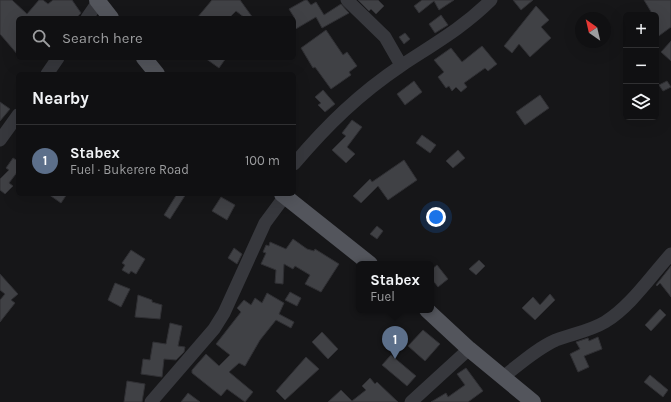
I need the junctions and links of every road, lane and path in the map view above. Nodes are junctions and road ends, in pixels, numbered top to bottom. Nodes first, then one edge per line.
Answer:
1 (347, 0) edge
2 (491, 0) edge
3 (97, 1) edge
4 (88, 16) edge
5 (109, 16) edge
6 (57, 60) edge
7 (146, 60) edge
8 (402, 65) junction
9 (48, 72) edge
10 (155, 72) edge
11 (16, 118) edge
12 (0, 140) edge
13 (296, 162) edge
14 (283, 196) edge
15 (285, 196) edge
16 (671, 254) edge
17 (366, 261) edge
18 (430, 313) edge
19 (469, 349) junction
20 (503, 377) junction
21 (151, 402) edge
22 (411, 402) edge
23 (533, 402) edge

1 - 8 street
2 - 8 street
3 - 4 street
3 - 5 main road
6 - 9 street
7 - 10 main road
8 - 13 street
11 - 12 street
14 - 21 street
15 - 17 main road
16 - 20 street
18 - 19 main road
19 - 20 main road
19 - 22 street
20 - 23 main road

